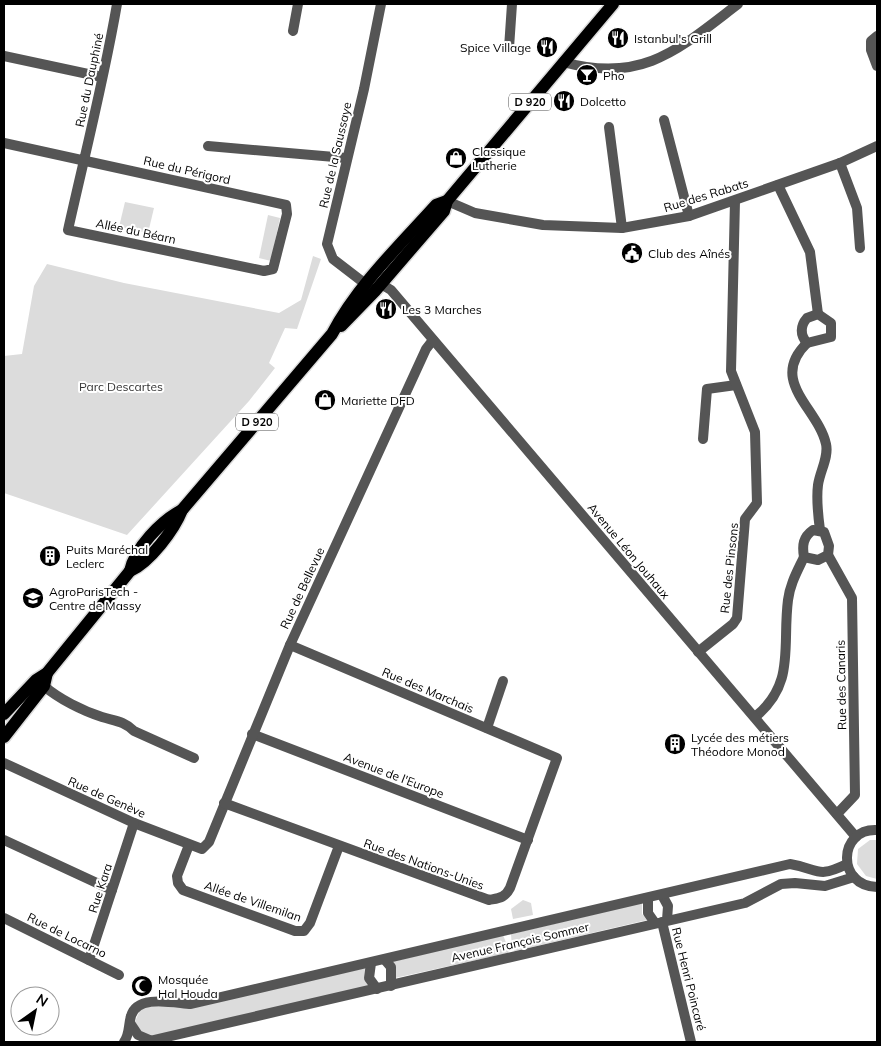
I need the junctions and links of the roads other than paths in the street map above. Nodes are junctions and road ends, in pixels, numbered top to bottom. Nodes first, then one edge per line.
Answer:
1 (117, 4) edge
2 (298, 4) edge
3 (381, 4) edge
4 (512, 4) edge
5 (613, 4) edge
6 (738, 4) edge
7 (603, 9) edge
8 (293, 31) dead end
9 (877, 36) edge
10 (509, 48) dead end
11 (4, 56) edge
12 (563, 62) junction
13 (877, 66) edge
14 (102, 77) junction
15 (664, 120) dead end
16 (609, 127) dead end
17 (4, 143) edge
18 (208, 146) dead end
19 (877, 146) edge
20 (346, 158) junction
21 (83, 161) junction
22 (840, 163) junction
23 (778, 185) junction
24 (448, 200) junction
25 (735, 201) junction
26 (689, 216) junction
27 (622, 228) junction
28 (860, 248) dead end
29 (269, 271) joint
30 (373, 284) junction
31 (818, 314) junction
32 (433, 340) junction
33 (807, 343) junction
34 (736, 385) junction
35 (703, 439) dead end
36 (820, 530) junction
37 (828, 555) junction
38 (804, 557) junction
39 (290, 645) junction
40 (698, 652) junction
41 (45, 679) junction
42 (503, 681) dead end
43 (4, 714) edge
44 (755, 717) junction
45 (487, 728) junction
46 (252, 734) junction
47 (4, 737) edge
48 (194, 758) dead end
49 (557, 758) joint
50 (4, 763) edge
51 (224, 803) junction
52 (837, 814) junction
53 (134, 823) junction
54 (877, 830) edge
55 (856, 837) junction
56 (4, 840) edge
57 (528, 840) junction
58 (189, 845) junction
59 (339, 846) junction
60 (202, 848) joint
61 (847, 864) junction
62 (854, 878) junction
63 (877, 887) edge
64 (112, 890) junction
65 (662, 895) junction
66 (648, 898) junction
67 (4, 918) edge
68 (661, 922) junction
69 (90, 960) junction
70 (384, 960) junction
71 (371, 963) junction
72 (119, 975) dead end
73 (391, 986) junction
74 (378, 989) junction
75 (130, 1027) junction
76 (149, 1041) edge
77 (124, 1042) edge
78 (137, 1042) edge
79 (691, 1042) edge

1 - 14 street, Rue du Dauphiné
2 - 8 street
3 - 20 street, Rue de la Saussaye
4 - 10 street
5 - 7 main road, D 920
6 - 12 street
7 - 12 main road, D 920
9 - 13 street
11 - 14 street
12 - 24 main road, D 920
14 - 21 street, Rue du Dauphiné
15 - 26 street
16 - 27 street
17 - 21 street, Rue du Périgord
18 - 20 street
19 - 22 street, Rue des Rabats
20 - 30 street, Rue de la Saussaye
21 - 29 street, Allée du Béarn
21 - 29 street, Rue du Périgord
22 - 23 street, Rue des Rabats
22 - 28 street
23 - 25 street, Rue des Rabats
23 - 31 street
24 - 27 street, Rue des Rabats
24 - 30 main road, D 920
24 - 30 main road, D 920
25 - 26 street, Rue des Rabats
25 - 34 street, Rue des Pinsons
26 - 27 street, Rue des Rabats
30 - 32 street, Avenue Léon Jouhaux
30 - 41 main road, D 920
31 - 33 street
31 - 33 street
32 - 39 street, Rue de Bellevue
32 - 40 street, Avenue Léon Jouhaux
33 - 36 street
34 - 35 street
34 - 40 street, Rue des Pinsons
36 - 37 street
36 - 38 street
37 - 38 street
37 - 52 street, Rue des Canaris
38 - 44 street
39 - 45 street, Rue des Marchais
39 - 46 street, Rue de Bellevue
40 - 44 street, Avenue Léon Jouhaux
41 - 43 main road, D 920
41 - 47 main road, D 920
41 - 48 street
42 - 45 street
44 - 52 street, Avenue Léon Jouhaux
45 - 49 street, Rue des Marchais
46 - 51 street, Rue de Bellevue
46 - 57 street, Avenue de l'Europe
49 - 57 street, Rue des Nations-Unies
50 - 53 street, Rue de Genève
51 - 59 street, Rue des Nations-Unies
51 - 60 street, Rue de Bellevue
52 - 55 street, Avenue Léon Jouhaux
53 - 58 street, Rue de Genève
53 - 64 street, Rue Kara
54 - 55 street
55 - 61 street
56 - 64 street
57 - 59 street, Rue des Nations-Unies
58 - 59 street, Allée de Villemilan
58 - 60 street, Rue de Genève
61 - 62 street
61 - 65 street
62 - 63 street
62 - 68 street, Avenue François Sommer
64 - 69 street, Rue Kara
65 - 66 street, Avenue François Sommer
65 - 68 street
66 - 68 street
66 - 70 street, Avenue François Sommer
67 - 69 street, Rue de Locarno
68 - 73 street, Avenue François Sommer
68 - 79 street, Rue Henri Poincaré
69 - 72 street, Rue de Locarno
70 - 71 street
70 - 73 street
71 - 74 street
71 - 75 street
73 - 74 street
74 - 76 street
75 - 76 street
75 - 77 street
75 - 78 street

